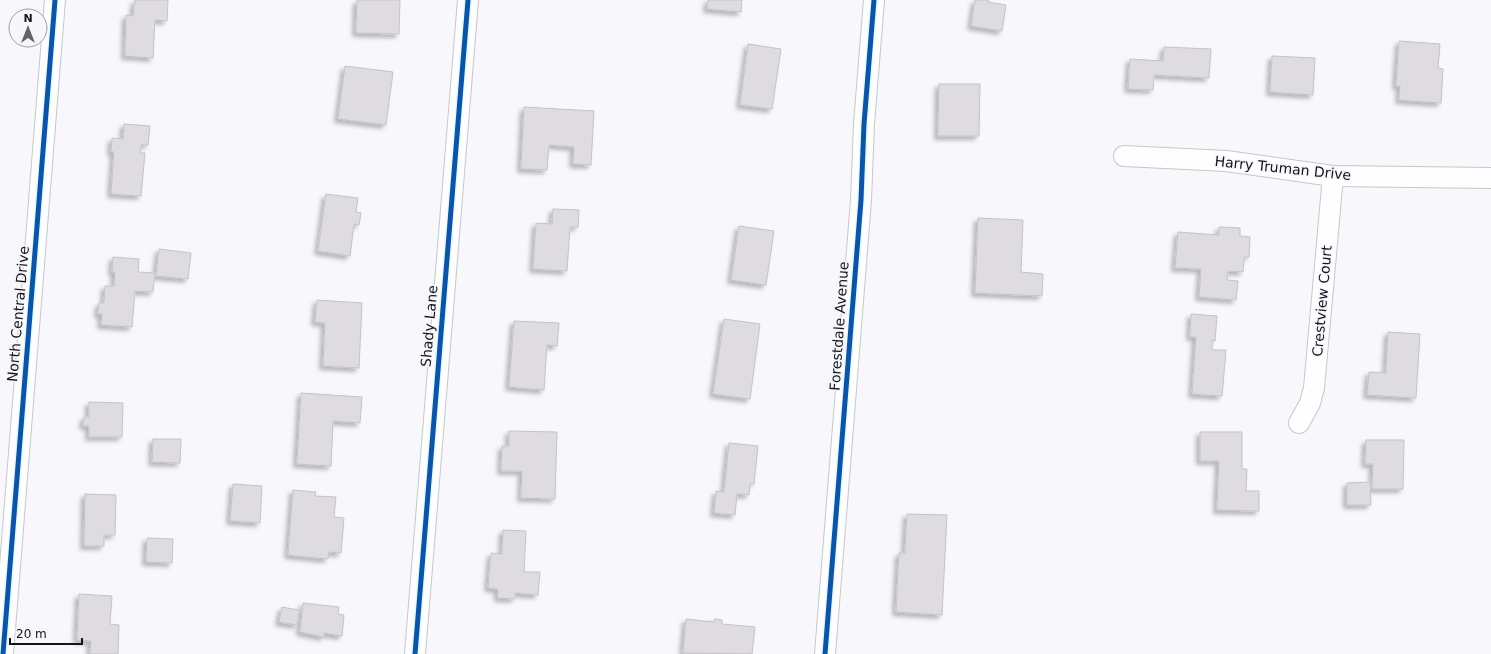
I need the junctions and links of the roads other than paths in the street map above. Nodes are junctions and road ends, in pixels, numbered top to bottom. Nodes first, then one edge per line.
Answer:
1 (55, 0) edge
2 (468, 0) edge
3 (874, 0) edge
4 (1124, 156) dead end
5 (1333, 176) junction
6 (1491, 178) edge
7 (1299, 423) dead end
8 (3, 654) edge
9 (415, 654) edge
10 (825, 654) edge

1 - 8 street, North Central Drive
2 - 9 street, Shady Lane
3 - 10 street, Forestdale Avenue
4 - 5 street, Harry Truman Drive
5 - 6 street, Harry Truman Drive
5 - 7 street, Crestview Court

